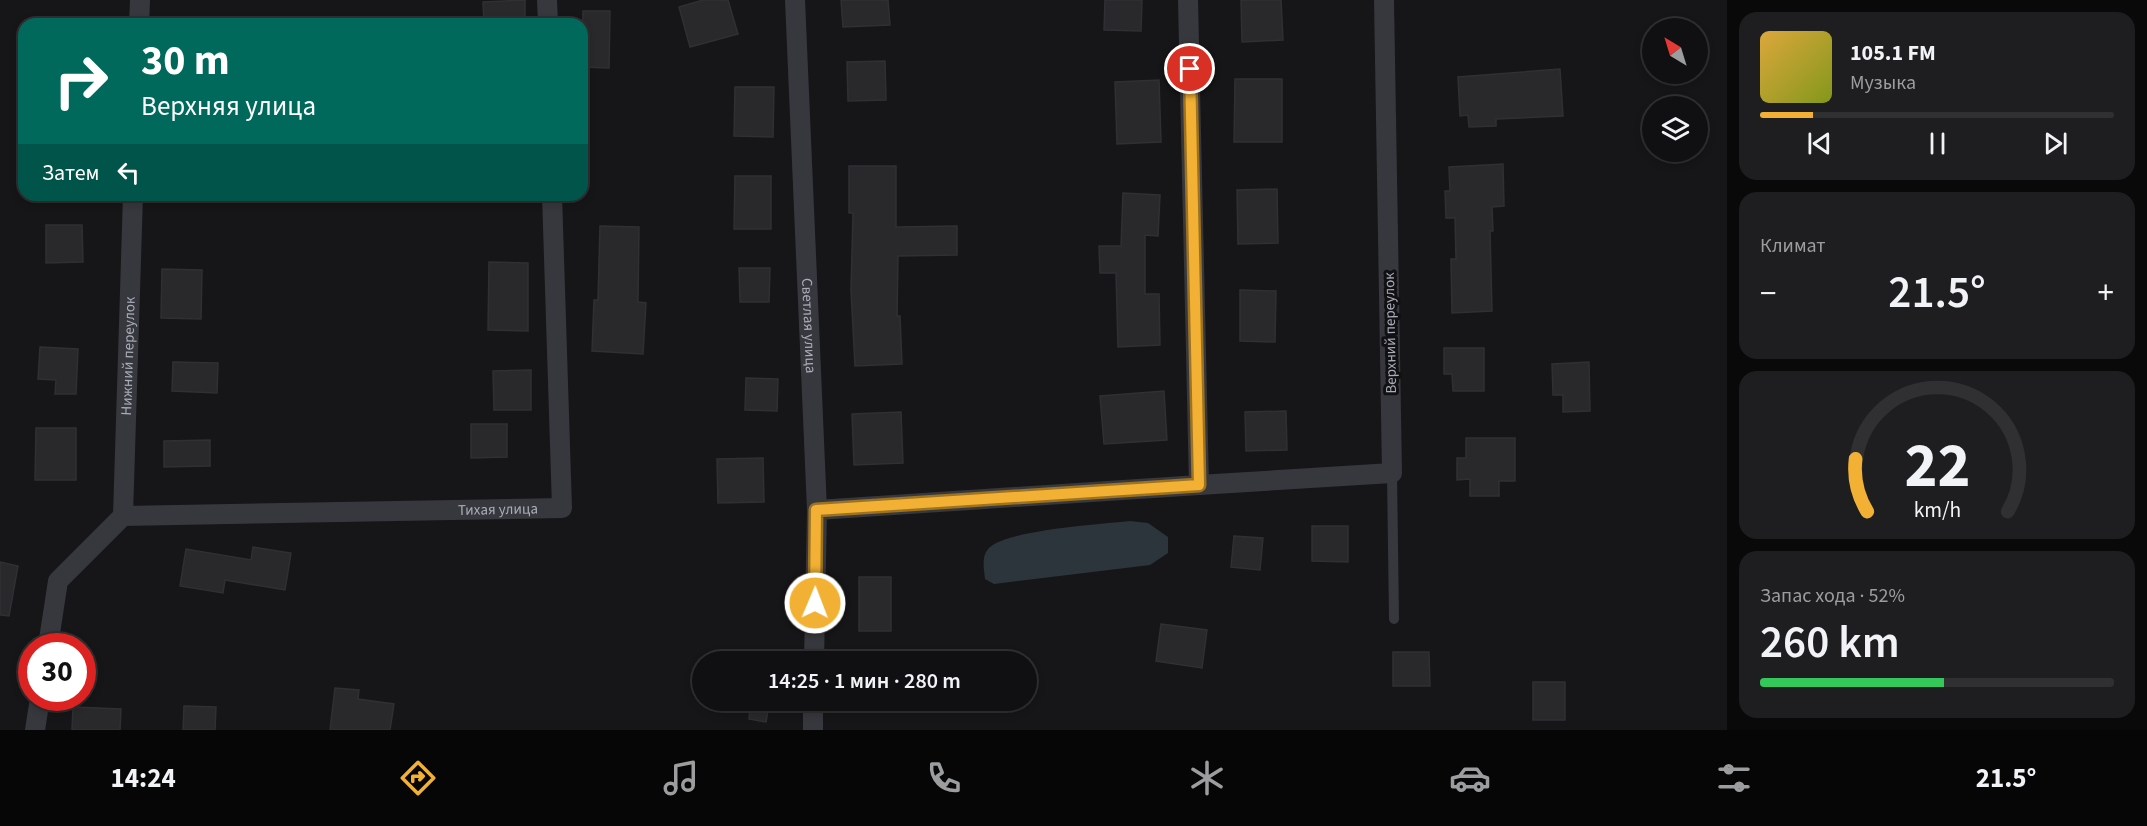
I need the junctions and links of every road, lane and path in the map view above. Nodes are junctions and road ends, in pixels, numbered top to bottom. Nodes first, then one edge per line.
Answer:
1 (140, 0) edge
2 (547, 0) edge
3 (795, 0) edge
4 (1188, 0) edge
5 (1384, 0) edge
6 (139, 18) edge
7 (548, 18) edge
8 (133, 201) edge
9 (552, 201) edge
10 (1392, 473) junction
11 (1199, 485) junction
12 (816, 510) junction
13 (123, 516) junction
14 (1394, 619) dead end
15 (50, 633) edge
16 (814, 651) edge
17 (38, 711) edge
18 (813, 711) edge
19 (35, 730) edge
20 (813, 730) edge

1 - 6 street
2 - 7 street
3 - 12 street, Светлая улица
4 - 11 street
5 - 10 street, Верхний переулок
8 - 13 street, Нижний переулок
9 - 13 street, Тихая улица
10 - 11 street
10 - 14 lane
11 - 12 street
12 - 16 street, Светлая улица
13 - 15 street
17 - 19 street
18 - 20 street

